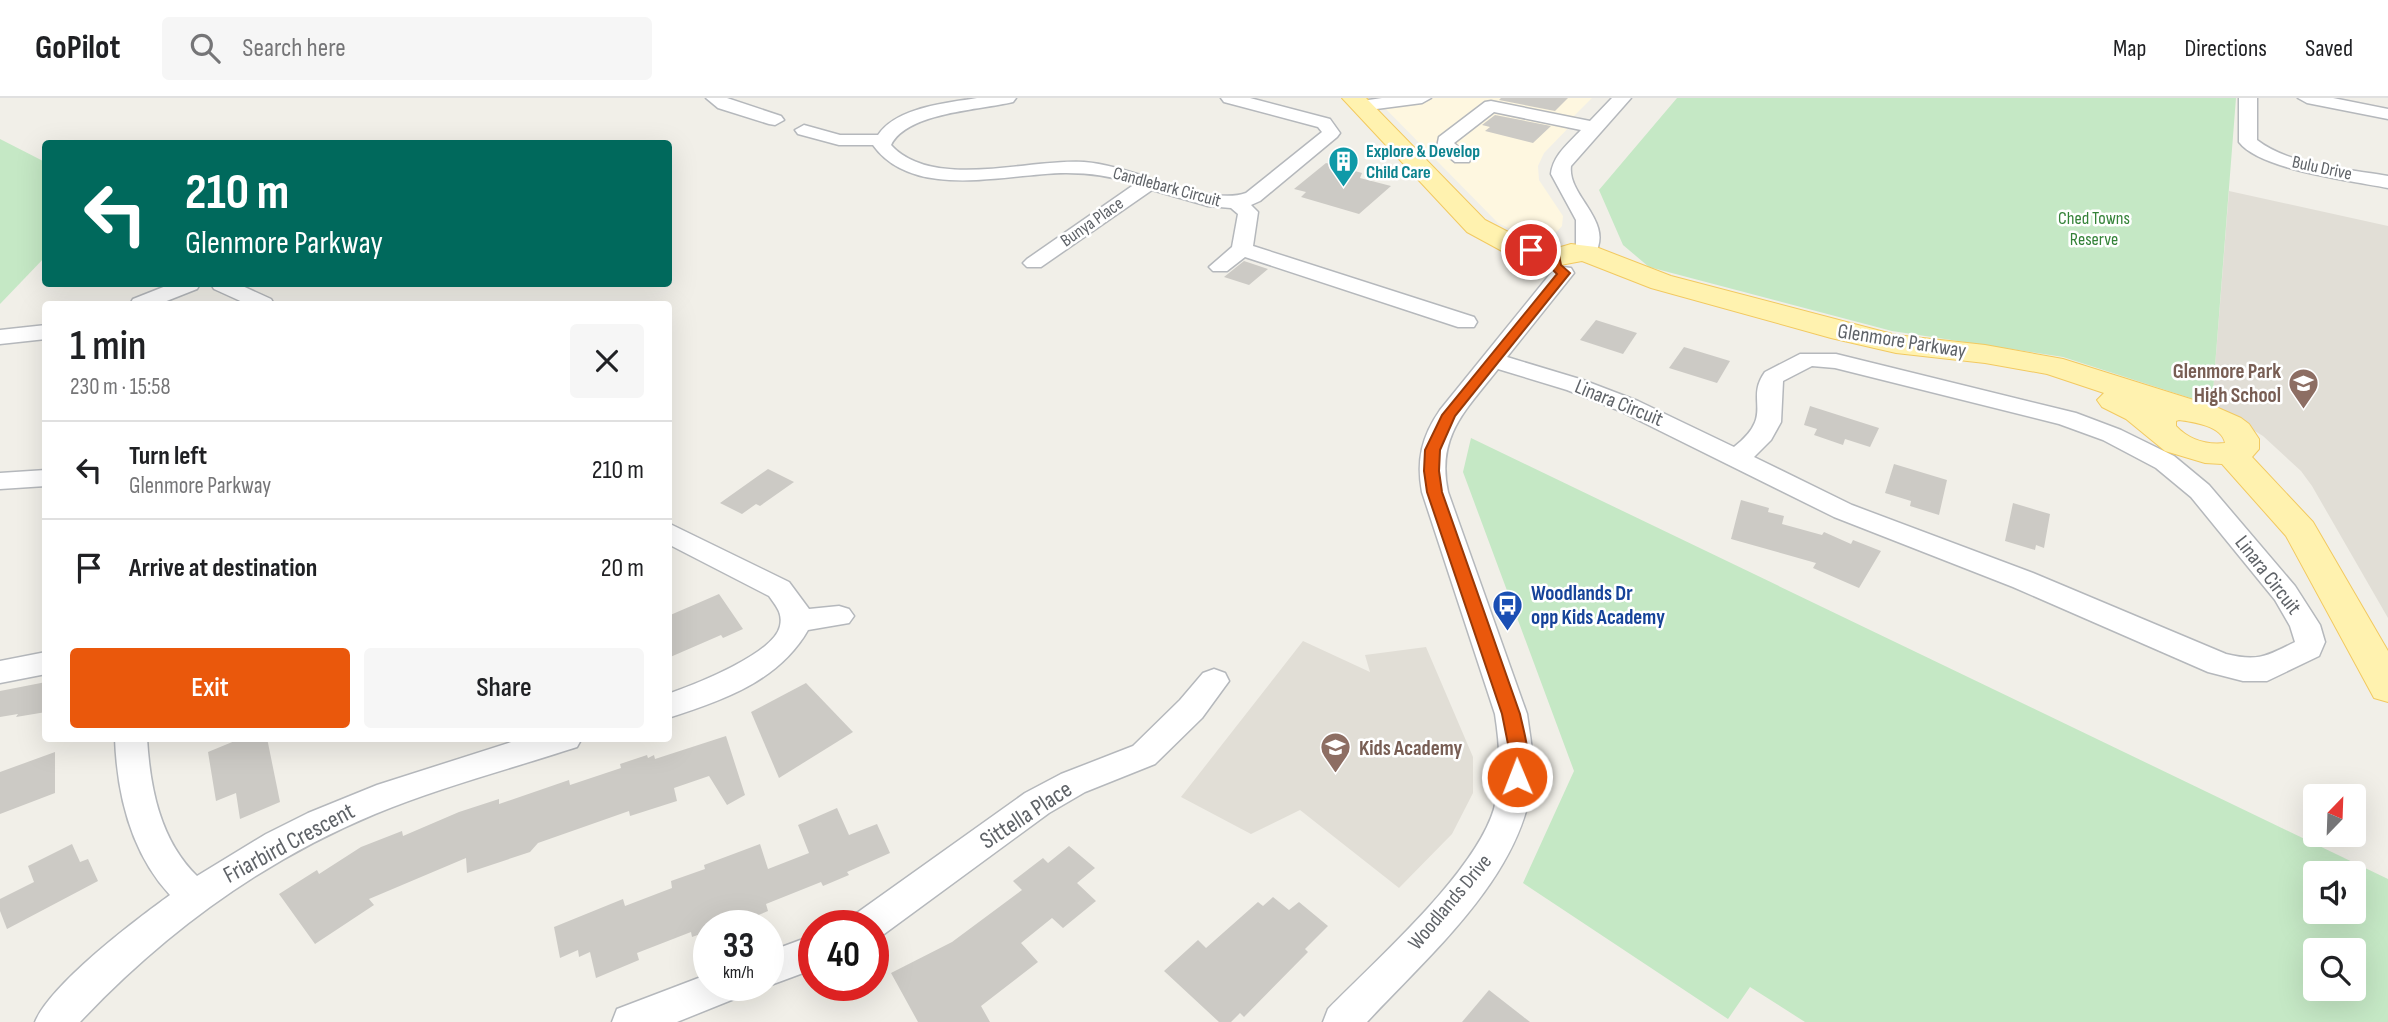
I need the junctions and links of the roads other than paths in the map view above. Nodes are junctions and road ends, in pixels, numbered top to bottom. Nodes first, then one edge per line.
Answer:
1 (715, 98) edge
2 (1007, 98) edge
3 (1230, 98) edge
4 (1622, 98) edge
5 (2248, 98) edge
6 (2306, 98) edge
7 (1410, 99) edge
8 (1270, 102) edge
9 (1357, 102) edge
10 (2388, 114) edge
11 (775, 121) dead end
12 (1595, 128) junction
13 (804, 130) dead end
14 (883, 140) junction
15 (1460, 157) dead end
16 (1150, 182) junction
17 (2388, 182) edge
18 (1238, 204) junction
19 (1242, 249) junction
20 (1034, 263) dead end
21 (1579, 264) junction
22 (1220, 267) dead end
23 (181, 287) edge
24 (228, 287) edge
25 (148, 301) edge
26 (256, 301) edge
27 (1466, 322) dead end
28 (42, 332) edge
29 (0, 337) edge
30 (1495, 361) junction
31 (2204, 414) junction
32 (2162, 431) junction
33 (2232, 455) junction
34 (1738, 457) junction
35 (42, 478) edge
36 (0, 481) edge
37 (672, 534) edge
38 (839, 616) dead end
39 (797, 621) junction
40 (42, 664) edge
41 (0, 671) edge
42 (1214, 681) dead end
43 (2388, 687) edge
44 (672, 704) edge
45 (131, 742) edge
46 (554, 742) edge
47 (195, 897) junction
48 (889, 910) edge
49 (693, 998) edge
50 (54, 1022) edge
51 (631, 1022) edge
52 (1342, 1022) edge

1 - 11 street
2 - 14 street
3 - 8 street, Candlebark Circuit
4 - 12 street
5 - 17 street, Bulu Drive
6 - 10 street
7 - 9 street
8 - 18 street, Candlebark Circuit
9 - 21 main road, Glenmore Parkway
12 - 15 street
12 - 21 street
13 - 14 street
14 - 16 street, Candlebark Circuit
16 - 18 street, Candlebark Circuit
16 - 20 street, Bunya Place
18 - 19 street
19 - 22 street
19 - 27 street
21 - 30 street, Woodlands Drive
21 - 31 main road, Glenmore Parkway
21 - 32 main road, Glenmore Parkway
23 - 25 street
24 - 26 street
28 - 29 street
30 - 34 street, Linara Circuit
30 - 52 street, Woodlands Drive
31 - 32 main road
31 - 33 main road
32 - 33 main road, Glenmore Parkway
33 - 43 main road
34 - 34 street, Linara Circuit
35 - 36 street
37 - 39 street
38 - 39 street
39 - 44 street
40 - 41 street
42 - 48 street, Sittella Place
45 - 47 street
46 - 47 street, Friarbird Crescent
47 - 50 street, Friarbird Crescent
49 - 51 street

